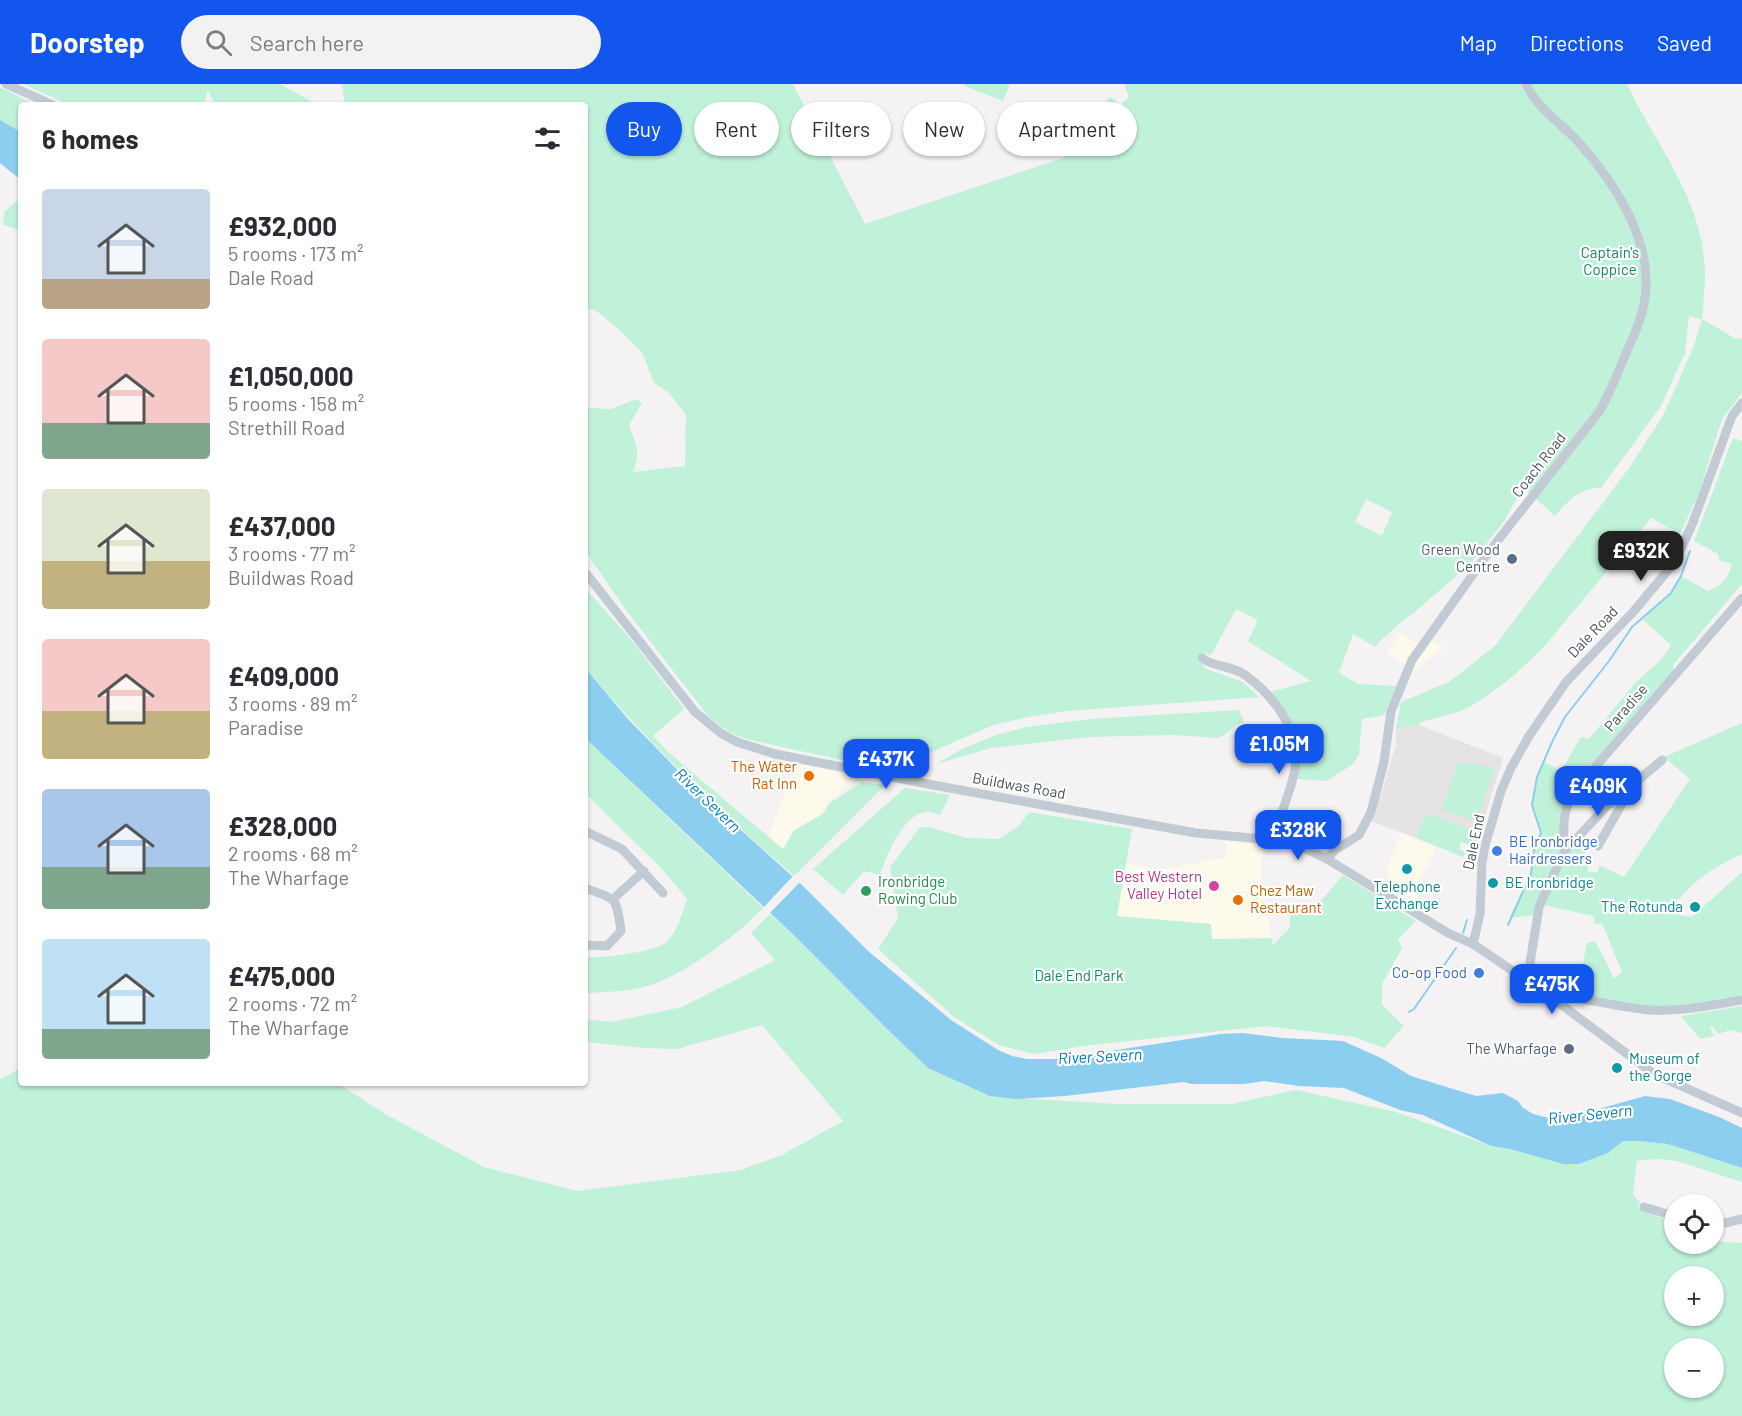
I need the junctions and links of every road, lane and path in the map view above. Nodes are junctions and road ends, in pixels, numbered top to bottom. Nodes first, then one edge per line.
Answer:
1 (6, 84) edge
2 (1518, 84) edge
3 (1526, 84) edge
4 (1533, 99) junction
5 (46, 102) edge
6 (1742, 403) edge
7 (588, 576) edge
8 (1742, 598) edge
9 (1206, 663) dead end
10 (1520, 750) joint
11 (1662, 760) dead end
12 (1625, 792) junction
13 (588, 832) edge
14 (1276, 840) junction
15 (1598, 846) dead end
16 (1564, 852) junction
17 (1327, 859) junction
18 (644, 871) junction
19 (588, 889) edge
20 (663, 893) dead end
21 (613, 899) junction
22 (1473, 944) junction
23 (588, 945) edge
24 (1527, 982) junction
25 (1547, 994) junction
26 (1742, 1000) edge
27 (1742, 1113) edge
28 (1644, 1207) dead end
29 (1664, 1213) edge
30 (1742, 1219) edge
31 (1724, 1223) edge

1 - 5 street
2 - 4 street
3 - 4 street, Coach Road
4 - 17 street, Coach Road
6 - 10 street, Dale Road
7 - 14 street, Buildwas Road
8 - 16 street, Paradise
9 - 14 street
10 - 22 street, Dale End
11 - 12 street, Paradise
12 - 15 street
12 - 16 street, Paradise
13 - 18 street
14 - 17 street
16 - 24 street, Paradise
17 - 22 street
18 - 20 street
18 - 21 street
19 - 21 street
21 - 23 street
22 - 24 street
24 - 25 street
25 - 26 street
25 - 27 street
28 - 29 street
30 - 31 street

